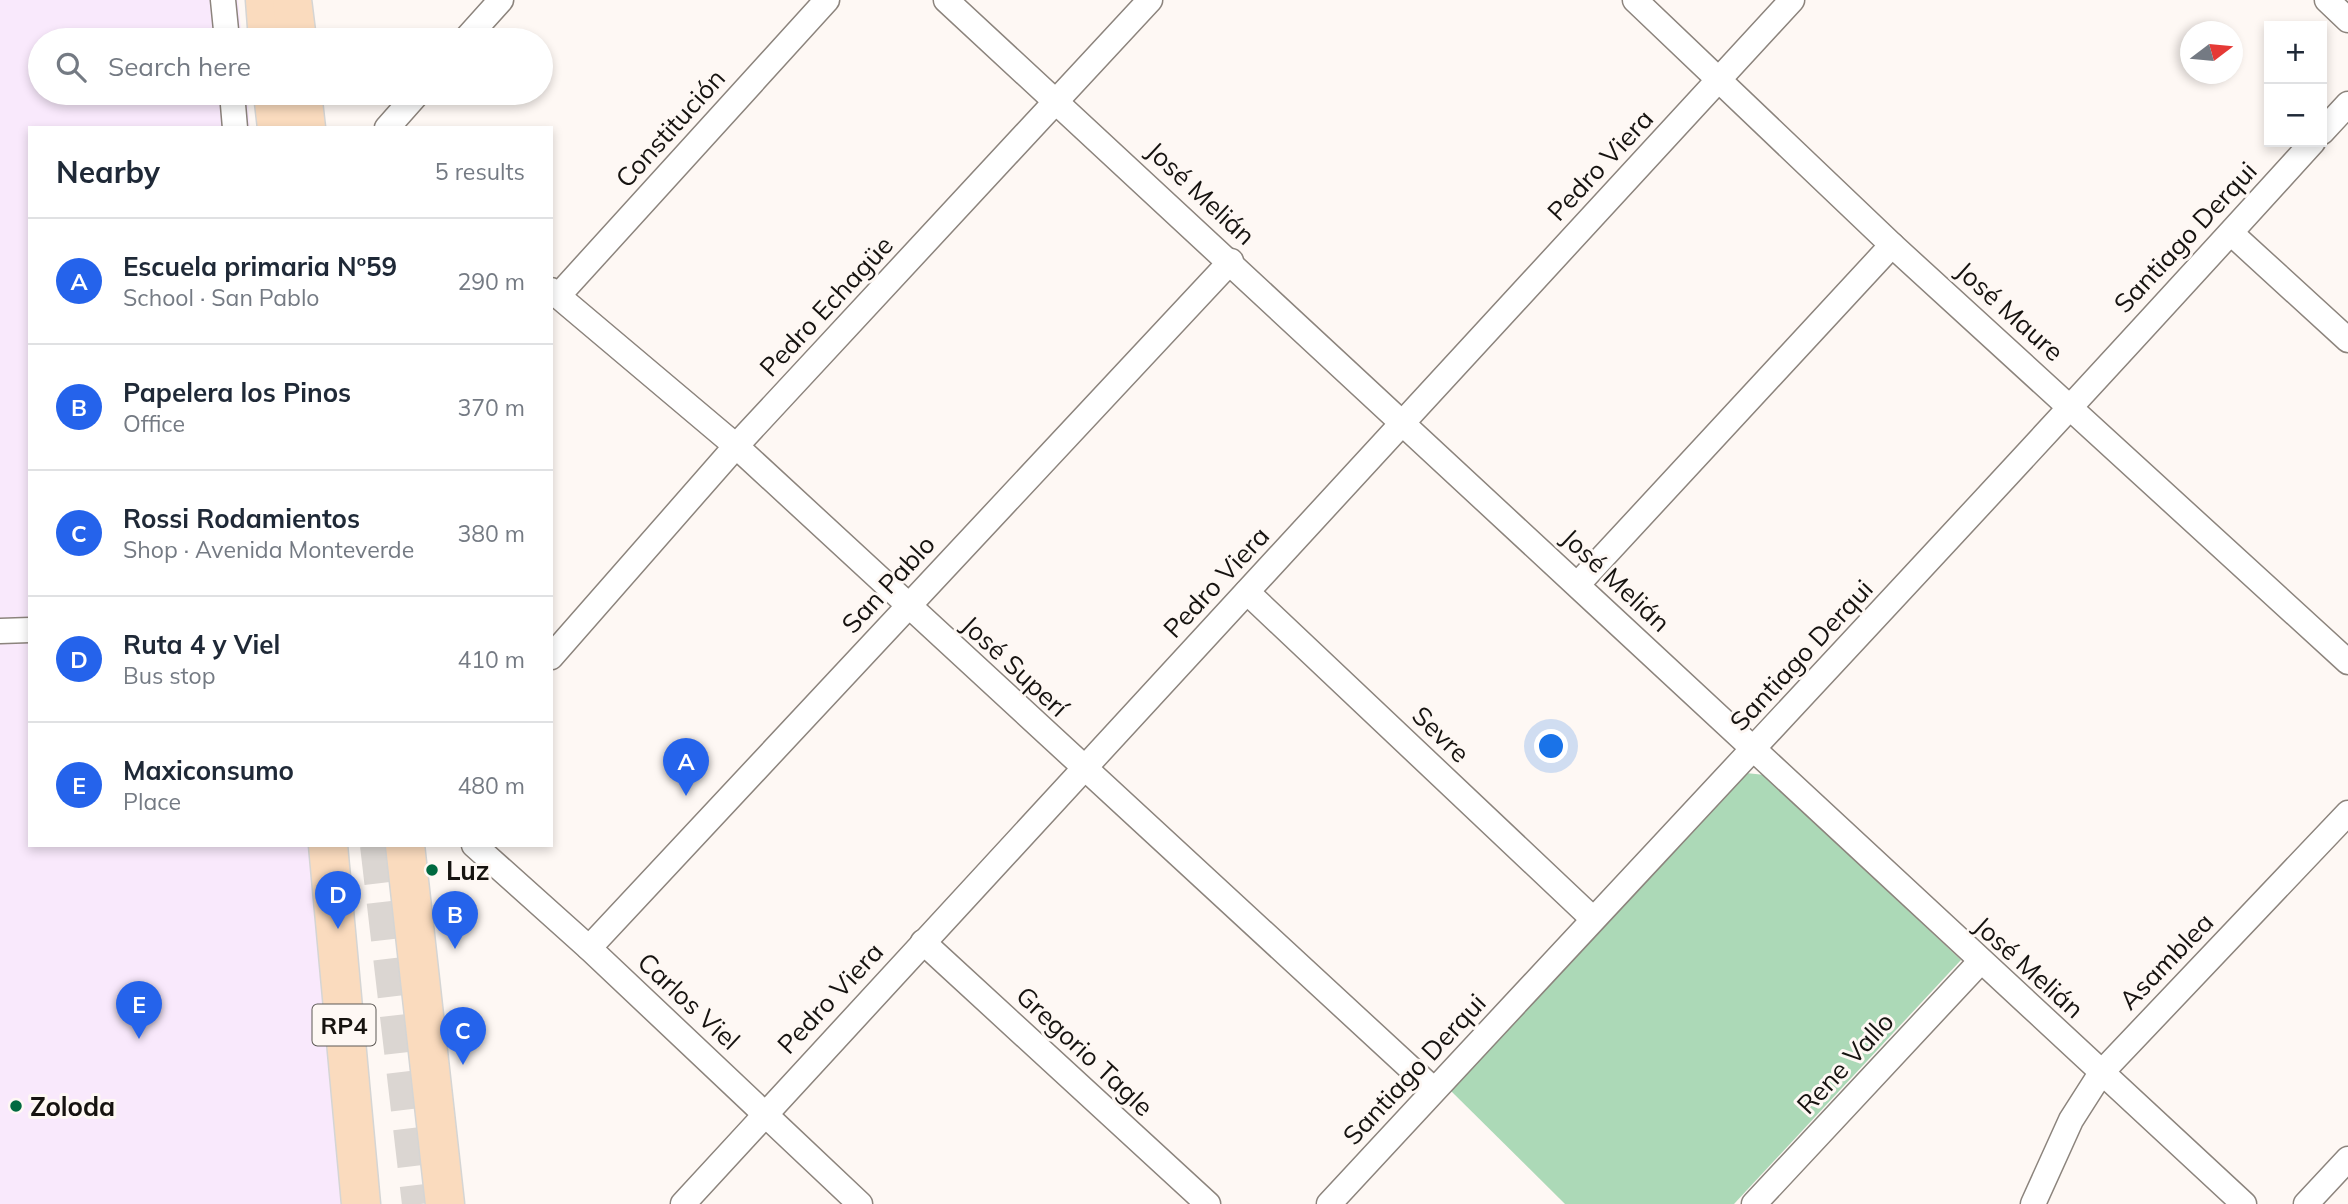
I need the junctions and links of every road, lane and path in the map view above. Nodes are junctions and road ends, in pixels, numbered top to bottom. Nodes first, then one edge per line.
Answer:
1 (223, 0) edge
2 (265, 0) edge
3 (292, 0) edge
4 (501, 0) edge
5 (827, 0) edge
6 (946, 0) edge
7 (1150, 0) edge
8 (1635, 0) edge
9 (1792, 0) edge
10 (2327, 0) edge
11 (2348, 20) edge
12 (226, 28) edge
13 (267, 28) edge
14 (296, 28) edge
15 (476, 28) edge
16 (1719, 80) junction
17 (1056, 101) junction
18 (2348, 104) edge
19 (233, 105) edge
20 (274, 105) edge
21 (303, 105) edge
22 (407, 105) edge
23 (235, 126) edge
24 (276, 126) edge
25 (306, 126) edge
26 (389, 126) edge
27 (2327, 127) edge
28 (2308, 147) edge
29 (2231, 233) junction
30 (1892, 245) junction
31 (1231, 261) junction
32 (555, 293) edge
33 (2348, 340) edge
34 (2070, 405) junction
35 (1403, 422) junction
36 (736, 446) junction
37 (1578, 584) junction
38 (1247, 592) junction
39 (906, 607) junction
40 (28, 630) edge
41 (0, 631) edge
42 (553, 655) edge
43 (2348, 662) edge
44 (1753, 752) junction
45 (1084, 770) junction
46 (2348, 813) edge
47 (328, 847) edge
48 (405, 847) edge
49 (476, 847) edge
50 (1592, 919) junction
51 (922, 942) junction
52 (589, 948) junction
53 (1979, 963) junction
54 (2101, 1073) junction
55 (1434, 1090) junction
56 (764, 1114) junction
57 (2348, 1158) edge
58 (361, 1204) edge
59 (444, 1204) edge
60 (683, 1204) edge
61 (860, 1204) edge
62 (1208, 1204) edge
63 (1329, 1204) edge
64 (1754, 1204) edge
65 (2033, 1204) edge
66 (2244, 1204) edge
67 (2306, 1204) edge

1 - 12 street
2 - 13 main road
3 - 14 main road
4 - 15 street
5 - 32 street, Constitución
6 - 17 street, José Melián
7 - 17 street, Pedro Echagüe
8 - 16 street, José Maure
9 - 16 street, Pedro Viera
10 - 11 street
16 - 30 street, José Maure
16 - 35 street, Pedro Viera
17 - 31 street, José Melián
17 - 36 street, Pedro Echagüe
18 - 27 street
19 - 23 street
20 - 24 main road
21 - 25 main road
22 - 26 street
28 - 29 street, Santiago Derqui
29 - 33 street
29 - 34 street, Santiago Derqui
30 - 34 street, José Maure
30 - 37 street
31 - 35 street, José Melián
31 - 39 street, San Pablo
32 - 36 street, José Superí
34 - 43 street, José Maure
34 - 44 street, Santiago Derqui
35 - 37 street, José Melián
35 - 38 street, Pedro Viera
36 - 39 street, José Superí
36 - 42 street, Pedro Echagüe
37 - 44 street, José Melián
38 - 45 street, Pedro Viera
38 - 50 street, Sevre
39 - 45 street, José Superí
39 - 52 street, San Pablo
40 - 41 street
44 - 50 street, Santiago Derqui
44 - 53 street, José Melián
45 - 51 street, Pedro Viera
45 - 55 street, José Superí
46 - 54 street, Asamblea
47 - 58 main road, RP4
48 - 59 main road
49 - 52 street, Carlos Viel
50 - 55 street, Santiago Derqui
51 - 56 street, Pedro Viera
51 - 62 street, Gregorio Tagle
52 - 56 street, Carlos Viel
53 - 54 street, José Melián
53 - 64 street, Rene Vallo
54 - 65 street, Asamblea
54 - 66 street, José Melián
55 - 63 street, Santiago Derqui
56 - 60 street, Pedro Viera
56 - 61 street, Carlos Viel
57 - 67 street

